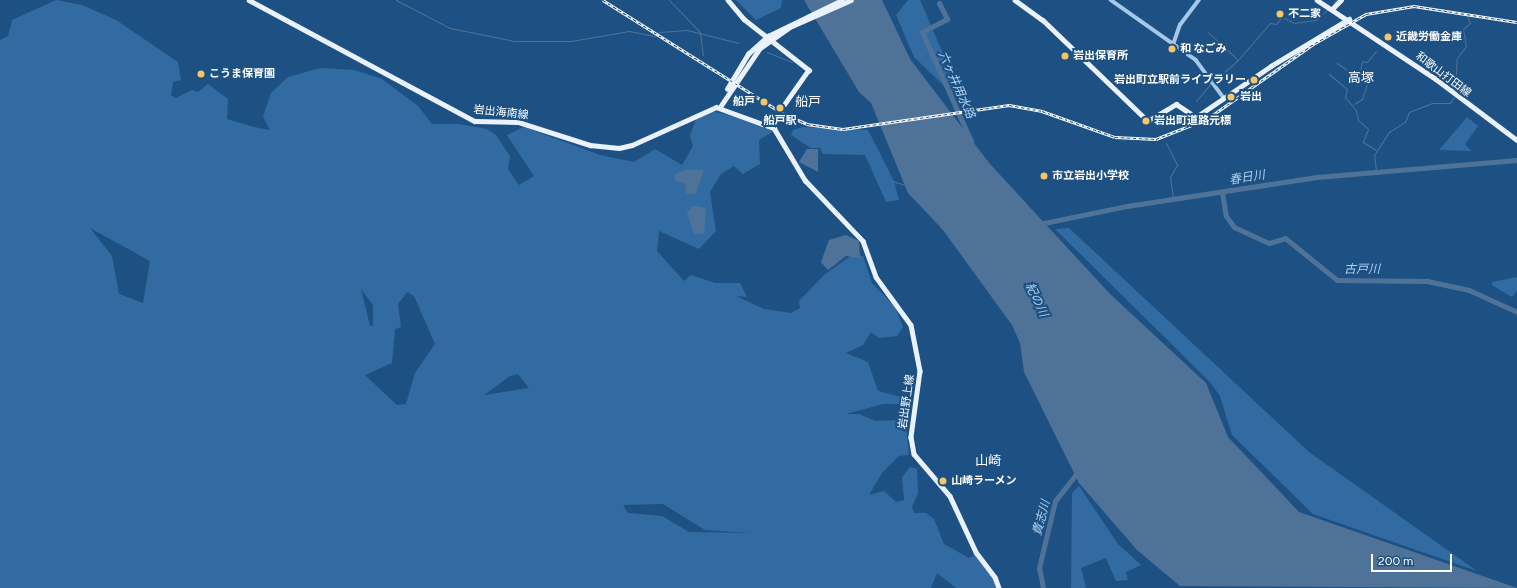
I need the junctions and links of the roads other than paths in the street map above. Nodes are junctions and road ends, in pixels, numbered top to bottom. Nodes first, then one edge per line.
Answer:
1 (249, 0) edge
2 (728, 0) edge
3 (842, 0) edge
4 (851, 0) edge
5 (1016, 0) edge
6 (1111, 0) edge
7 (1199, 0) edge
8 (1317, 0) edge
9 (1341, 0) edge
10 (1333, 8) junction
11 (1349, 19) junction
12 (775, 34) junction
13 (770, 37) junction
14 (1174, 42) junction
15 (1224, 98) junction
16 (785, 104) dead end
17 (720, 107) junction
18 (1517, 140) edge
19 (999, 588) edge

1 - 17 main road, 岩出海南線
2 - 13 main road
3 - 12 main road
4 - 12 main road
5 - 15 main road
6 - 14 street
7 - 14 street
8 - 10 main road, 和歌山打田線
9 - 10 main road
10 - 11 main road, 和歌山打田線
11 - 15 main road
11 - 18 main road, 和歌山打田線
12 - 13 main road
13 - 16 main road
13 - 17 main road
14 - 15 street
17 - 19 main road, 岩出野上線

